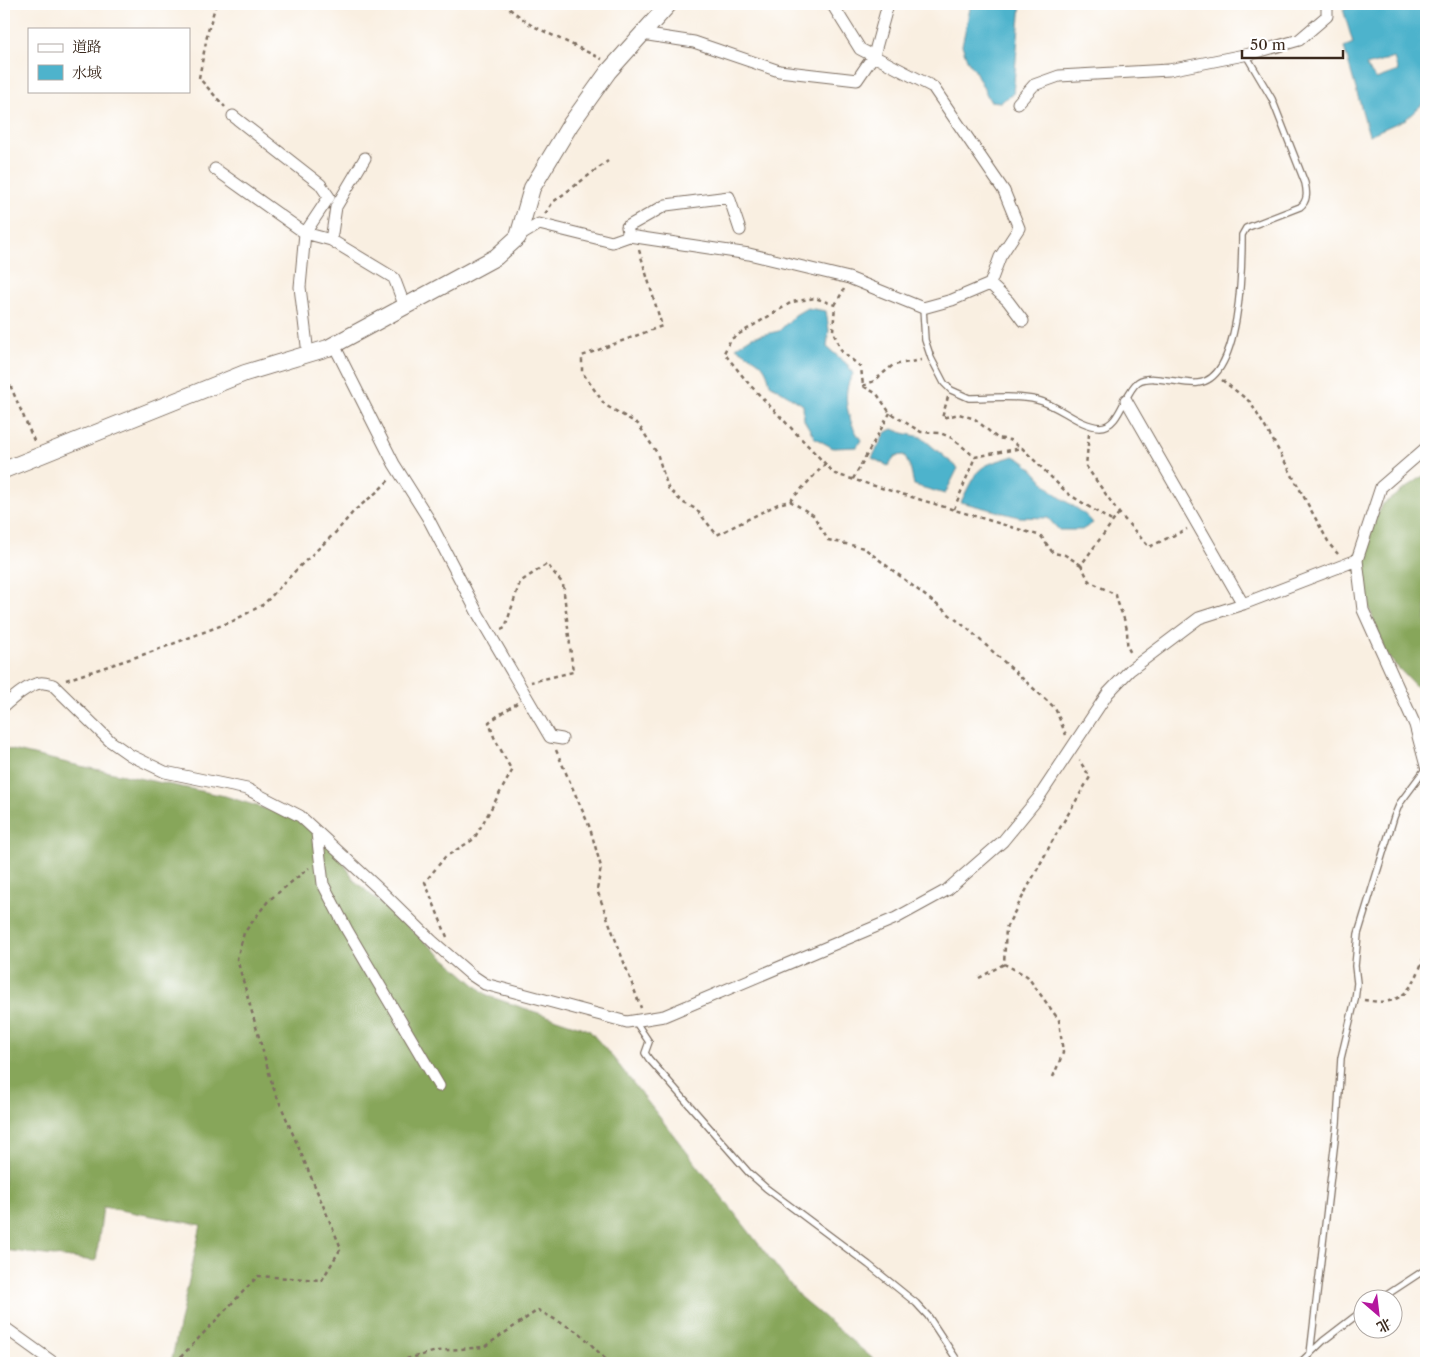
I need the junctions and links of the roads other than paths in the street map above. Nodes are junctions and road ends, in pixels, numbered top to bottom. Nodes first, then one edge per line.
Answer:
1 (669, 4) edge
2 (832, 4) edge
3 (888, 4) edge
4 (1326, 4) edge
5 (642, 34) junction
6 (874, 55) junction
7 (1246, 55) junction
8 (1018, 103) dead end
9 (233, 116) road end
10 (365, 158) dead end
11 (215, 169) dead end
12 (740, 230) dead end
13 (305, 234) junction
14 (632, 237) junction
15 (518, 238) junction
16 (332, 240) junction
17 (990, 284) junction
18 (405, 307) junction
19 (923, 308) junction
20 (1023, 322) dead end
21 (334, 345) junction
22 (308, 354) junction
23 (1126, 400) junction
24 (1426, 448) edge
25 (4, 470) edge
26 (1352, 562) junction
27 (1243, 604) junction
28 (4, 706) edge
29 (562, 739) dead end
30 (1426, 767) edge
31 (317, 833) junction
32 (640, 1020) junction
33 (439, 1086) dead end
34 (1426, 1269) edge
35 (1394, 1290) edge
36 (1352, 1319) edge
37 (4, 1328) edge
38 (1310, 1354) junction
39 (54, 1363) edge
40 (959, 1363) edge
41 (1300, 1363) edge

1 - 5 street
2 - 6 street
3 - 6 street
4 - 7 street
5 - 6 street
5 - 15 street
6 - 17 street
7 - 8 street
7 - 23 lane
9 - 13 street
10 - 16 street
11 - 13 street
12 - 14 street
13 - 16 street
13 - 22 street
14 - 15 street
14 - 19 street
15 - 18 street
16 - 18 street
17 - 19 street
17 - 20 street
18 - 21 street
19 - 23 lane
21 - 22 street
21 - 29 street
22 - 25 street
23 - 27 street
24 - 26 street
26 - 27 street
26 - 30 street
27 - 32 street
28 - 31 street
30 - 38 lane
31 - 32 street
31 - 33 street
32 - 40 lane
34 - 35 lane
36 - 38 lane
37 - 39 street
38 - 41 lane

